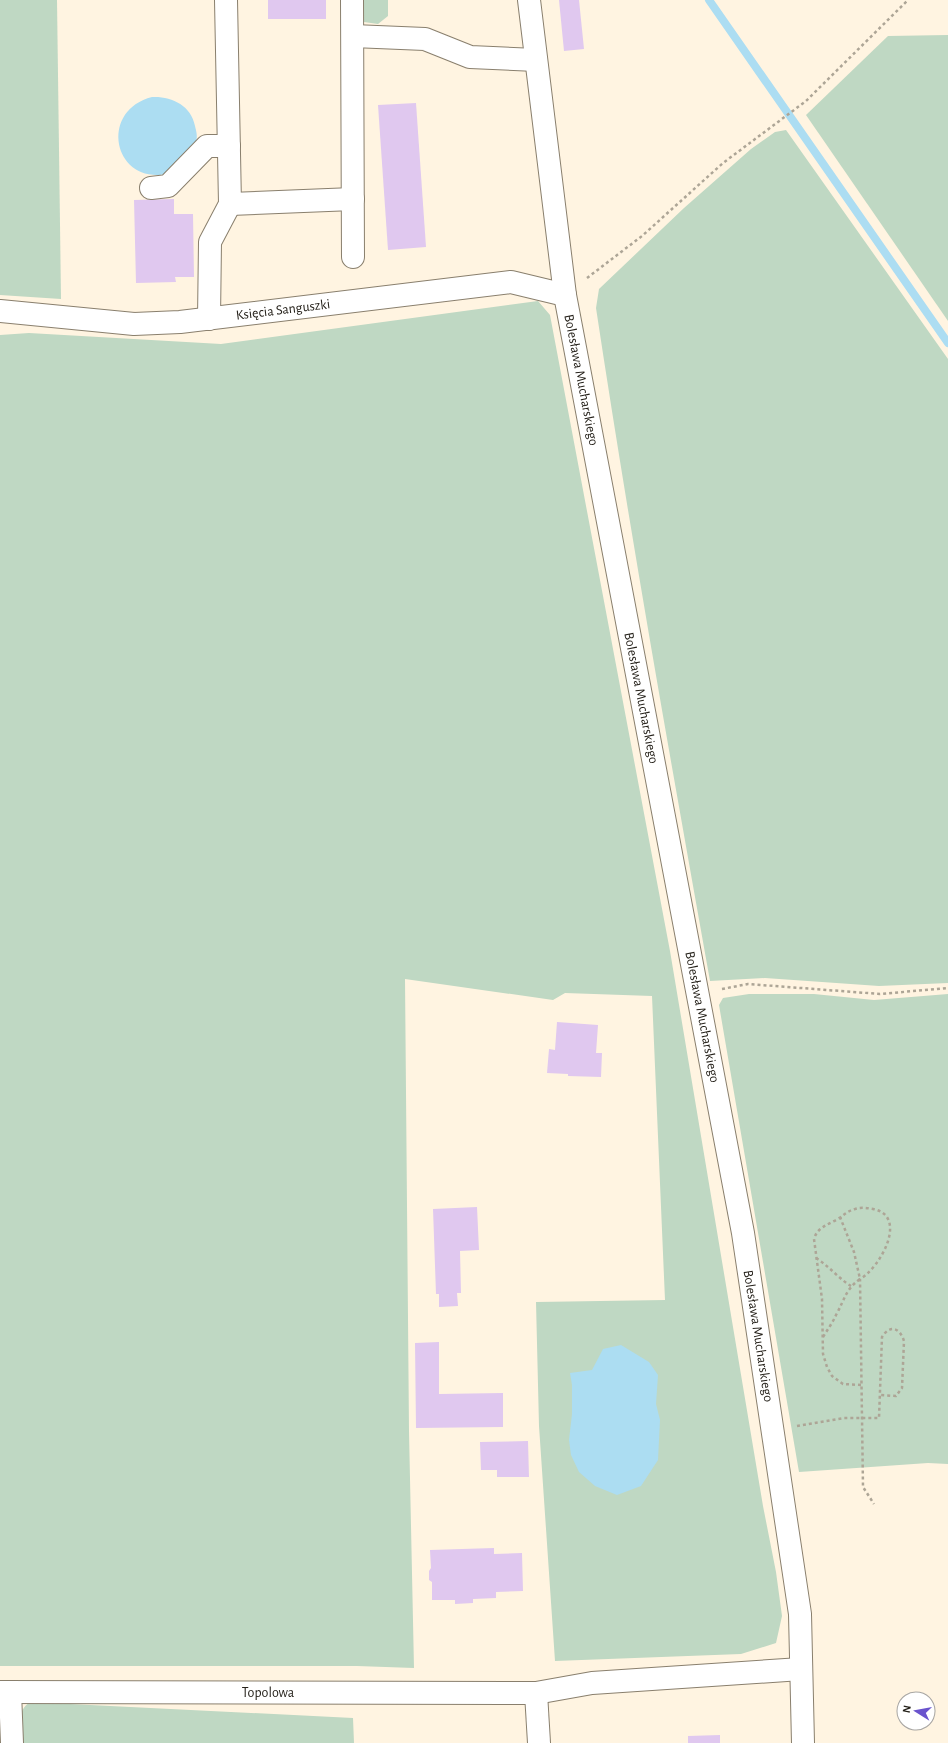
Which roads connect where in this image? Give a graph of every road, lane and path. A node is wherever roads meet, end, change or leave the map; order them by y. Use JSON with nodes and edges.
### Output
{"nodes":[{"id":1,"x":226,"y":0,"type":"edge"},
{"id":2,"x":352,"y":0,"type":"edge"},
{"id":3,"x":529,"y":0,"type":"edge"},
{"id":4,"x":908,"y":0,"type":"edge"},
{"id":5,"x":353,"y":36,"type":"junction"},
{"id":6,"x":536,"y":60,"type":"junction"},
{"id":7,"x":229,"y":146,"type":"junction"},
{"id":8,"x":151,"y":188,"type":"dead end"},
{"id":9,"x":354,"y":199,"type":"junction"},
{"id":10,"x":230,"y":204,"type":"junction"},
{"id":11,"x":353,"y":257,"type":"dead end"},
{"id":12,"x":565,"y":295,"type":"junction"},
{"id":13,"x":0,"y":311,"type":"edge"},
{"id":14,"x":209,"y":319,"type":"junction"},
{"id":15,"x":948,"y":988,"type":"edge"},
{"id":16,"x":698,"y":994,"type":"junction"},
{"id":17,"x":840,"y":1217,"type":"junction"},
{"id":18,"x":816,"y":1258,"type":"junction"},
{"id":19,"x":860,"y":1279,"type":"junction"},
{"id":20,"x":851,"y":1286,"type":"junction"},
{"id":21,"x":823,"y":1337,"type":"junction"},
{"id":22,"x":861,"y":1385,"type":"junction"},
{"id":23,"x":880,"y":1395,"type":"junction"},
{"id":24,"x":862,"y":1417,"type":"junction"},
{"id":25,"x":772,"y":1430,"type":"junction"},
{"id":26,"x":874,"y":1504,"type":"dead end"},
{"id":27,"x":801,"y":1669,"type":"junction"},
{"id":28,"x":5,"y":1692,"type":"edge"},
{"id":29,"x":536,"y":1693,"type":"junction"},
{"id":30,"x":12,"y":1743,"type":"edge"},
{"id":31,"x":539,"y":1743,"type":"edge"},
{"id":32,"x":803,"y":1743,"type":"edge"}],
"edges":[{"from":1,"to":7,"type":"street"},
{"from":2,"to":5,"type":"street"},
{"from":3,"to":6,"type":"street","name":"Bolesława Mucharskiego"},
{"from":4,"to":12,"type":"path"},
{"from":5,"to":6,"type":"street"},
{"from":5,"to":9,"type":"street"},
{"from":6,"to":12,"type":"street","name":"Bolesława Mucharskiego"},
{"from":7,"to":8,"type":"street"},
{"from":7,"to":10,"type":"street"},
{"from":9,"to":10,"type":"street"},
{"from":9,"to":11,"type":"street"},
{"from":10,"to":14,"type":"street"},
{"from":12,"to":14,"type":"street","name":"Księcia Sanguszki"},
{"from":12,"to":16,"type":"street","name":"Bolesława Mucharskiego"},
{"from":13,"to":14,"type":"street","name":"Księcia Sanguszki"},
{"from":15,"to":16,"type":"path"},
{"from":16,"to":25,"type":"street","name":"Bolesława Mucharskiego"},
{"from":17,"to":18,"type":"path"},
{"from":17,"to":19,"type":"path"},
{"from":17,"to":19,"type":"path"},
{"from":18,"to":20,"type":"path"},
{"from":18,"to":21,"type":"path"},
{"from":19,"to":20,"type":"path"},
{"from":19,"to":22,"type":"path"},
{"from":20,"to":21,"type":"path"},
{"from":21,"to":22,"type":"path"},
{"from":22,"to":24,"type":"path"},
{"from":23,"to":23,"type":"path"},
{"from":23,"to":24,"type":"path"},
{"from":24,"to":25,"type":"path"},
{"from":24,"to":26,"type":"path"},
{"from":25,"to":27,"type":"street","name":"Bolesława Mucharskiego"},
{"from":27,"to":29,"type":"street","name":"Topolowa"},
{"from":27,"to":32,"type":"street","name":"Bolesława Mucharskiego"},
{"from":28,"to":29,"type":"street","name":"Topolowa"},
{"from":28,"to":30,"type":"street"},
{"from":29,"to":31,"type":"street"}]}
